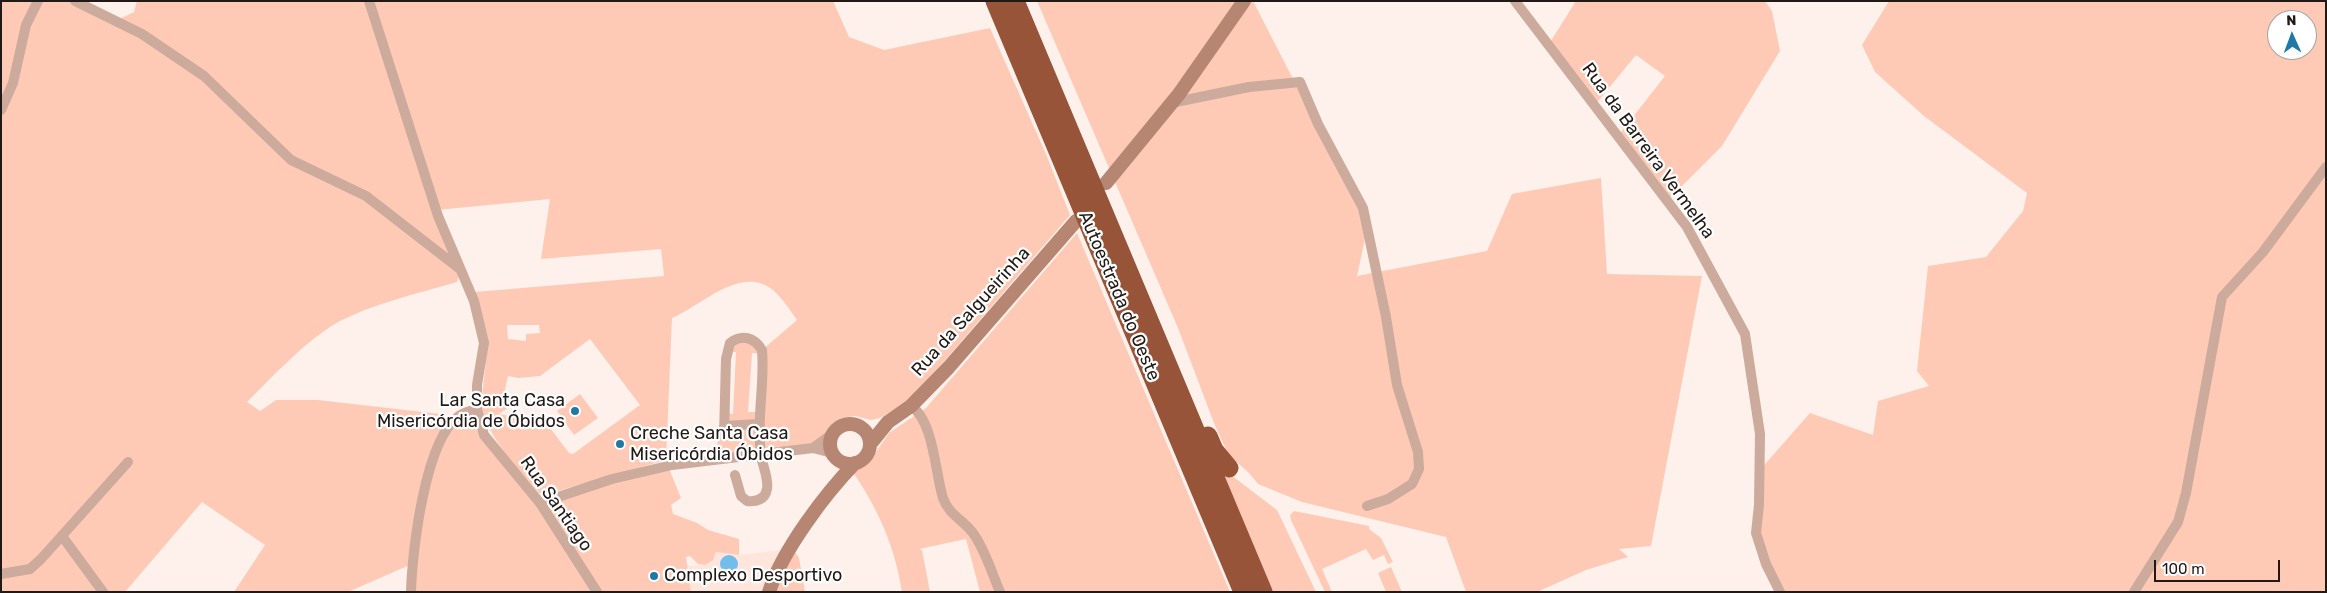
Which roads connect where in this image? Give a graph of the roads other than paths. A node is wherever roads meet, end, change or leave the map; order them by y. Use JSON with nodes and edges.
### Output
{"nodes":[{"id":1,"x":38,"y":1,"type":"edge"},
{"id":2,"x":75,"y":1,"type":"edge"},
{"id":3,"x":370,"y":1,"type":"edge"},
{"id":4,"x":995,"y":1,"type":"edge"},
{"id":5,"x":1015,"y":1,"type":"edge"},
{"id":6,"x":1244,"y":1,"type":"edge"},
{"id":7,"x":1515,"y":1,"type":"edge"},
{"id":8,"x":1171,"y":103,"type":"junction"},
{"id":9,"x":1,"y":110,"type":"edge"},
{"id":10,"x":2326,"y":167,"type":"edge"},
{"id":11,"x":1106,"y":183,"type":"dead end"},
{"id":12,"x":1076,"y":221,"type":"dead end"},
{"id":13,"x":461,"y":269,"type":"junction"},
{"id":14,"x":1136,"y":291,"type":"junction"},
{"id":15,"x":911,"y":406,"type":"junction"},
{"id":16,"x":477,"y":409,"type":"junction"},
{"id":17,"x":888,"y":422,"type":"junction"},
{"id":18,"x":760,"y":424,"type":"junction"},
{"id":19,"x":863,"y":428,"type":"junction"},
{"id":20,"x":832,"y":434,"type":"junction"},
{"id":21,"x":871,"y":443,"type":"junction"},
{"id":22,"x":813,"y":448,"type":"junction"},
{"id":23,"x":761,"y":455,"type":"junction"},
{"id":24,"x":835,"y":456,"type":"junction"},
{"id":25,"x":128,"y":462,"type":"dead end"},
{"id":26,"x":855,"y":463,"type":"junction"},
{"id":27,"x":1229,"y":468,"type":"dead end"},
{"id":28,"x":735,"y":475,"type":"dead end"},
{"id":29,"x":841,"y":478,"type":"junction"},
{"id":30,"x":540,"y":502,"type":"junction"},
{"id":31,"x":1367,"y":506,"type":"dead end"},
{"id":32,"x":62,"y":536,"type":"junction"},
{"id":33,"x":1,"y":574,"type":"edge"},
{"id":34,"x":103,"y":592,"type":"edge"},
{"id":35,"x":412,"y":592,"type":"edge"},
{"id":36,"x":597,"y":592,"type":"edge"},
{"id":37,"x":769,"y":592,"type":"edge"},
{"id":38,"x":1000,"y":592,"type":"edge"},
{"id":39,"x":1243,"y":592,"type":"edge"},
{"id":40,"x":1262,"y":592,"type":"edge"},
{"id":41,"x":1780,"y":592,"type":"edge"},
{"id":42,"x":2134,"y":592,"type":"edge"}],
"edges":[{"from":1,"to":9,"type":"street"},
{"from":2,"to":13,"type":"street"},
{"from":3,"to":13,"type":"street","name":"Rua Santiago"},
{"from":4,"to":39,"type":"highway","name":"Autoestrada do Oeste"},
{"from":5,"to":14,"type":"highway","name":"Autoestrada do Oeste"},
{"from":6,"to":8,"type":"street"},
{"from":7,"to":41,"type":"street","name":"Rua da Barreira Vermelha"},
{"from":8,"to":11,"type":"street"},
{"from":8,"to":31,"type":"street"},
{"from":10,"to":42,"type":"street"},
{"from":12,"to":15,"type":"street","name":"Rua da Salgueirinha"},
{"from":13,"to":16,"type":"street","name":"Rua Santiago"},
{"from":14,"to":27,"type":"highway"},
{"from":14,"to":40,"type":"highway","name":"Autoestrada do Oeste"},
{"from":15,"to":17,"type":"street","name":"Rua da Salgueirinha"},
{"from":15,"to":38,"type":"street"},
{"from":16,"to":30,"type":"street","name":"Rua Santiago"},
{"from":16,"to":35,"type":"street"},
{"from":17,"to":19,"type":"street","name":"Rua da Salgueirinha"},
{"from":17,"to":21,"type":"street","name":"Rua da Salgueirinha"},
{"from":18,"to":18,"type":"street"},
{"from":18,"to":23,"type":"street"},
{"from":19,"to":20,"type":"street"},
{"from":19,"to":21,"type":"street"},
{"from":20,"to":22,"type":"street"},
{"from":20,"to":24,"type":"street"},
{"from":21,"to":26,"type":"street"},
{"from":22,"to":23,"type":"street"},
{"from":22,"to":24,"type":"street"},
{"from":23,"to":28,"type":"street"},
{"from":23,"to":30,"type":"street"},
{"from":24,"to":26,"type":"street"},
{"from":24,"to":29,"type":"street"},
{"from":25,"to":32,"type":"street"},
{"from":26,"to":29,"type":"street"},
{"from":29,"to":37,"type":"street"},
{"from":30,"to":36,"type":"street","name":"Rua Santiago"},
{"from":32,"to":33,"type":"street"},
{"from":32,"to":34,"type":"street"}]}
